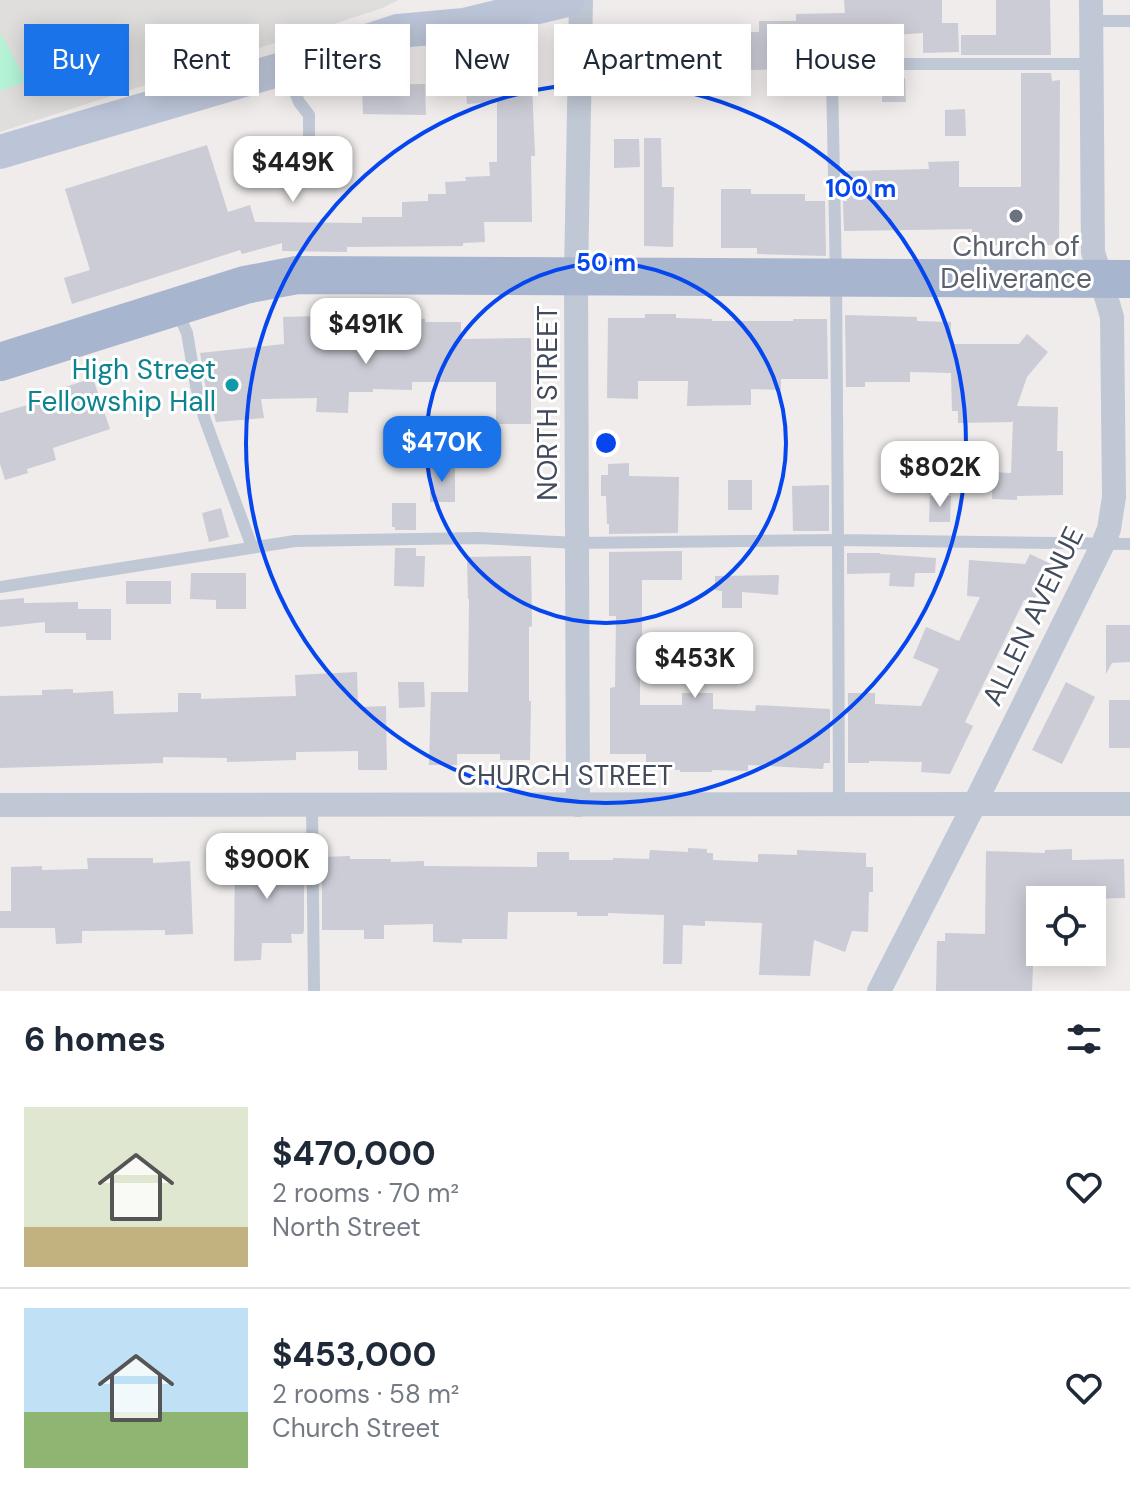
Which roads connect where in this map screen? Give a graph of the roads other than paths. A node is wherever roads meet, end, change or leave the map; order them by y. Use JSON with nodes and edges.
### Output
{"nodes":[{"id":1,"x":443,"y":0,"type":"edge"},
{"id":2,"x":567,"y":0,"type":"edge"},
{"id":3,"x":581,"y":0,"type":"edge"},
{"id":4,"x":1092,"y":11,"type":"edge"},
{"id":5,"x":1130,"y":21,"type":"edge"},
{"id":6,"x":408,"y":24,"type":"edge"},
{"id":7,"x":410,"y":30,"type":"edge"},
{"id":8,"x":1092,"y":64,"type":"junction"},
{"id":9,"x":275,"y":71,"type":"edge"},
{"id":10,"x":297,"y":96,"type":"edge"},
{"id":11,"x":0,"y":152,"type":"edge"},
{"id":12,"x":309,"y":171,"type":"dead end"},
{"id":13,"x":576,"y":275,"type":"junction"},
{"id":14,"x":836,"y":277,"type":"junction"},
{"id":15,"x":1115,"y":279,"type":"edge"},
{"id":16,"x":175,"y":307,"type":"junction"},
{"id":17,"x":0,"y":362,"type":"edge"},
{"id":18,"x":838,"y":540,"type":"junction"},
{"id":19,"x":577,"y":543,"type":"junction"},
{"id":20,"x":1103,"y":544,"type":"junction"},
{"id":21,"x":1130,"y":544,"type":"edge"},
{"id":22,"x":252,"y":547,"type":"junction"},
{"id":23,"x":0,"y":587,"type":"edge"},
{"id":24,"x":839,"y":804,"type":"junction"},
{"id":25,"x":1130,"y":804,"type":"edge"},
{"id":26,"x":0,"y":805,"type":"edge"},
{"id":27,"x":312,"y":805,"type":"junction"},
{"id":28,"x":578,"y":805,"type":"junction"},
{"id":29,"x":974,"y":805,"type":"junction"},
{"id":30,"x":314,"y":991,"type":"edge"},
{"id":31,"x":879,"y":991,"type":"edge"}],
"edges":[{"from":1,"to":6,"type":"street"},
{"from":2,"to":7,"type":"street"},
{"from":3,"to":13,"type":"street","name":"NORTH STREET"},
{"from":4,"to":5,"type":"lane"},
{"from":4,"to":8,"type":"street","name":"ALLEN AVENUE"},
{"from":8,"to":14,"type":"lane"},
{"from":8,"to":15,"type":"street","name":"ALLEN AVENUE"},
{"from":9,"to":11,"type":"street"},
{"from":10,"to":12,"type":"lane"},
{"from":13,"to":14,"type":"main road"},
{"from":13,"to":16,"type":"main road"},
{"from":13,"to":19,"type":"street","name":"NORTH STREET"},
{"from":14,"to":15,"type":"main road"},
{"from":14,"to":18,"type":"lane"},
{"from":15,"to":20,"type":"street","name":"ALLEN AVENUE"},
{"from":16,"to":17,"type":"main road"},
{"from":16,"to":22,"type":"lane"},
{"from":18,"to":19,"type":"lane"},
{"from":18,"to":20,"type":"lane"},
{"from":18,"to":24,"type":"lane"},
{"from":19,"to":22,"type":"lane"},
{"from":19,"to":28,"type":"street","name":"NORTH STREET"},
{"from":20,"to":21,"type":"lane"},
{"from":20,"to":29,"type":"street","name":"ALLEN AVENUE"},
{"from":22,"to":23,"type":"lane"},
{"from":24,"to":28,"type":"street","name":"CHURCH STREET"},
{"from":24,"to":29,"type":"street","name":"CHURCH STREET"},
{"from":25,"to":29,"type":"street","name":"CHURCH STREET"},
{"from":26,"to":27,"type":"street","name":"CHURCH STREET"},
{"from":27,"to":28,"type":"street","name":"CHURCH STREET"},
{"from":27,"to":30,"type":"lane"},
{"from":29,"to":31,"type":"street","name":"ALLEN AVENUE"}]}
